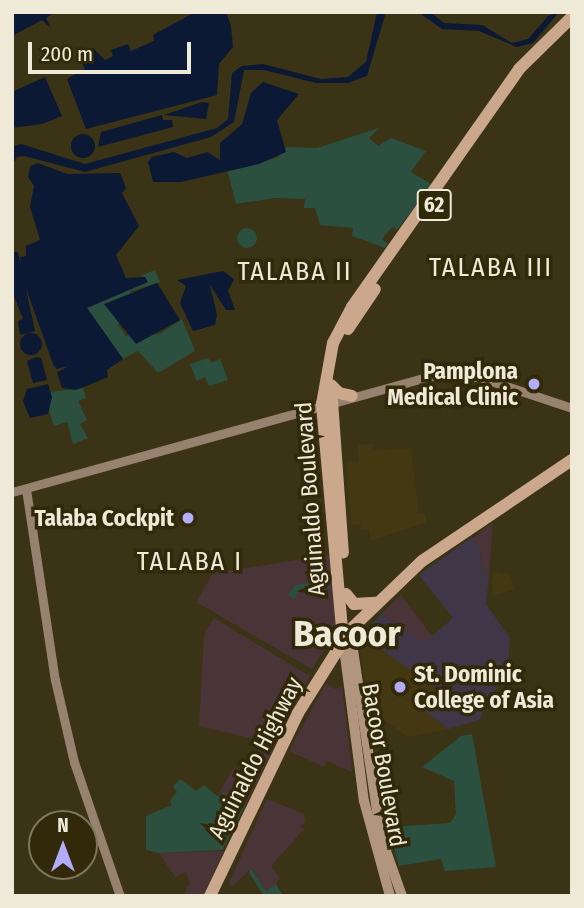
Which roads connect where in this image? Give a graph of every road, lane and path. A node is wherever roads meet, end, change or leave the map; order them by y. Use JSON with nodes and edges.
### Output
{"nodes":[{"id":1,"x":572,"y":17,"type":"edge"},
{"id":2,"x":572,"y":26,"type":"edge"},
{"id":3,"x":331,"y":385,"type":"junction"},
{"id":4,"x":352,"y":396,"type":"junction"},
{"id":5,"x":326,"y":403,"type":"junction"},
{"id":6,"x":572,"y":408,"type":"edge"},
{"id":7,"x":572,"y":460,"type":"edge"},
{"id":8,"x":26,"y":489,"type":"junction"},
{"id":9,"x":12,"y":492,"type":"edge"},
{"id":10,"x":346,"y":594,"type":"junction"},
{"id":11,"x":376,"y":603,"type":"junction"},
{"id":12,"x":346,"y":635,"type":"junction"},
{"id":13,"x":374,"y":789,"type":"junction"},
{"id":14,"x":362,"y":791,"type":"junction"},
{"id":15,"x":120,"y":896,"type":"edge"},
{"id":16,"x":211,"y":896,"type":"edge"},
{"id":17,"x":390,"y":896,"type":"edge"},
{"id":18,"x":402,"y":896,"type":"edge"}],
"edges":[{"from":1,"to":5,"type":"highway","name":"Aguinaldo Boulevard","number":"62"},
{"from":2,"to":3,"type":"highway","name":"Aguinaldo Boulevard","number":"62"},
{"from":3,"to":4,"type":"highway"},
{"from":3,"to":5,"type":"highway","name":"Aguinaldo Boulevard","number":"62"},
{"from":4,"to":5,"type":"main road"},
{"from":4,"to":6,"type":"main road"},
{"from":5,"to":8,"type":"main road"},
{"from":5,"to":10,"type":"highway","name":"Aguinaldo Boulevard","number":"62"},
{"from":5,"to":12,"type":"highway","name":"Aguinaldo Boulevard","number":"62"},
{"from":7,"to":11,"type":"highway","name":"Aguinaldo Highway"},
{"from":8,"to":9,"type":"main road"},
{"from":8,"to":15,"type":"main road"},
{"from":10,"to":11,"type":"highway"},
{"from":10,"to":12,"type":"highway","name":"Aguinaldo Boulevard","number":"62"},
{"from":11,"to":12,"type":"highway","name":"Aguinaldo Highway"},
{"from":12,"to":13,"type":"main road","name":"Bacoor Boulevard"},
{"from":12,"to":14,"type":"main road","name":"Bacoor Boulevard"},
{"from":12,"to":16,"type":"highway","name":"Aguinaldo Highway"},
{"from":13,"to":14,"type":"main road"},
{"from":13,"to":18,"type":"main road","name":"Bacoor Boulevard"},
{"from":14,"to":17,"type":"main road","name":"Bacoor Boulevard"}]}
